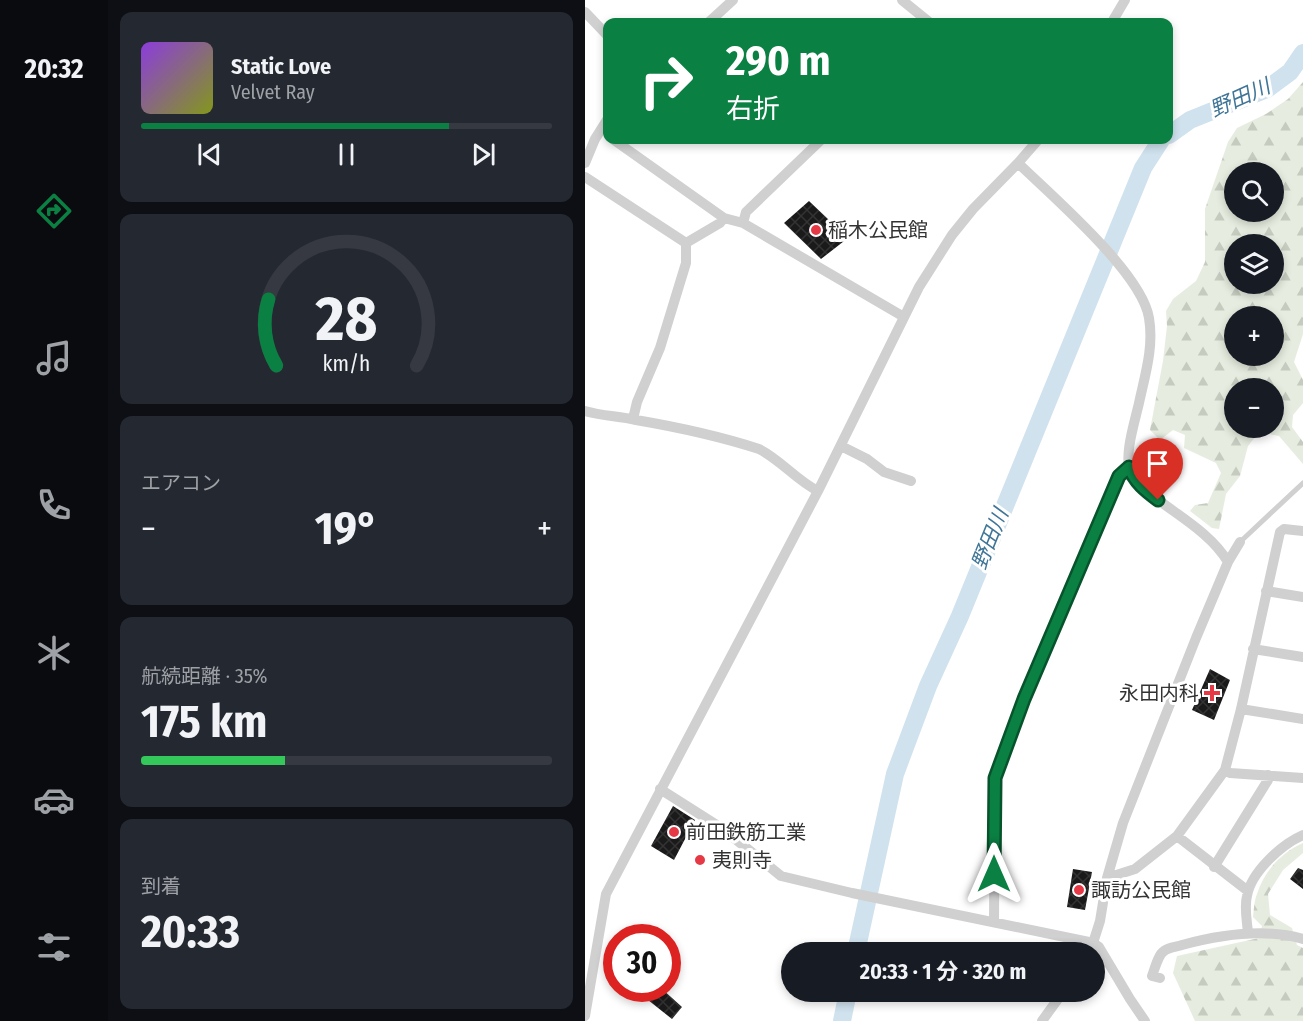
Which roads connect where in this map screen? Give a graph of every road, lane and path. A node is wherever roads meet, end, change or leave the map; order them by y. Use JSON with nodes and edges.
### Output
{"nodes":[{"id":1,"x":733,"y":0,"type":"edge"},
{"id":2,"x":902,"y":0,"type":"edge"},
{"id":3,"x":1125,"y":0,"type":"edge"},
{"id":4,"x":585,"y":12,"type":"edge"},
{"id":5,"x":713,"y":18,"type":"edge"},
{"id":6,"x":924,"y":18,"type":"edge"},
{"id":7,"x":1114,"y":18,"type":"edge"},
{"id":8,"x":603,"y":31,"type":"edge"},
{"id":9,"x":603,"y":134,"type":"edge"},
{"id":10,"x":619,"y":144,"type":"edge"},
{"id":11,"x":817,"y":144,"type":"edge"},
{"id":12,"x":1035,"y":144,"type":"edge"},
{"id":13,"x":585,"y":163,"type":"edge"},
{"id":14,"x":1018,"y":163,"type":"junction"},
{"id":15,"x":585,"y":177,"type":"edge"},
{"id":16,"x":724,"y":218,"type":"junction"},
{"id":17,"x":743,"y":223,"type":"junction"},
{"id":18,"x":686,"y":243,"type":"junction"},
{"id":19,"x":904,"y":317,"type":"junction"},
{"id":20,"x":585,"y":411,"type":"edge"},
{"id":21,"x":633,"y":419,"type":"junction"},
{"id":22,"x":841,"y":446,"type":"junction"},
{"id":23,"x":1129,"y":467,"type":"junction"},
{"id":24,"x":911,"y":481,"type":"dead end"},
{"id":25,"x":1303,"y":483,"type":"edge"},
{"id":26,"x":818,"y":491,"type":"junction"},
{"id":27,"x":1303,"y":531,"type":"edge"},
{"id":28,"x":1241,"y":542,"type":"joint"},
{"id":29,"x":1228,"y":562,"type":"junction"},
{"id":30,"x":1266,"y":591,"type":"junction"},
{"id":31,"x":1303,"y":597,"type":"edge"},
{"id":32,"x":1254,"y":649,"type":"junction"},
{"id":33,"x":1303,"y":657,"type":"edge"},
{"id":34,"x":1241,"y":709,"type":"junction"},
{"id":35,"x":1303,"y":719,"type":"edge"},
{"id":36,"x":1225,"y":770,"type":"junction"},
{"id":37,"x":1268,"y":775,"type":"junction"},
{"id":38,"x":1303,"y":778,"type":"edge"},
{"id":39,"x":660,"y":789,"type":"junction"},
{"id":40,"x":1303,"y":835,"type":"edge"},
{"id":41,"x":1177,"y":836,"type":"junction"},
{"id":42,"x":1214,"y":867,"type":"junction"},
{"id":43,"x":1107,"y":878,"type":"junction"},
{"id":44,"x":1248,"y":891,"type":"junction"},
{"id":45,"x":994,"y":921,"type":"junction"},
{"id":46,"x":1248,"y":933,"type":"junction"},
{"id":47,"x":1303,"y":939,"type":"edge"},
{"id":48,"x":1069,"y":942,"type":"edge"},
{"id":49,"x":1093,"y":942,"type":"edge"},
{"id":50,"x":1105,"y":956,"type":"edge"},
{"id":51,"x":1160,"y":978,"type":"dead end"},
{"id":52,"x":1055,"y":1002,"type":"edge"},
{"id":53,"x":585,"y":1016,"type":"edge"},
{"id":54,"x":1041,"y":1021,"type":"edge"},
{"id":55,"x":1145,"y":1021,"type":"edge"}],
"edges":[{"from":1,"to":5,"type":"street"},
{"from":2,"to":6,"type":"street"},
{"from":3,"to":7,"type":"street"},
{"from":4,"to":8,"type":"street"},
{"from":9,"to":13,"type":"street"},
{"from":10,"to":16,"type":"street"},
{"from":11,"to":17,"type":"street"},
{"from":12,"to":14,"type":"street"},
{"from":14,"to":19,"type":"street"},
{"from":14,"to":23,"type":"street"},
{"from":15,"to":18,"type":"street"},
{"from":16,"to":17,"type":"street"},
{"from":16,"to":18,"type":"street"},
{"from":17,"to":19,"type":"street"},
{"from":18,"to":21,"type":"street"},
{"from":19,"to":22,"type":"street"},
{"from":20,"to":21,"type":"street"},
{"from":21,"to":26,"type":"street"},
{"from":22,"to":24,"type":"street"},
{"from":22,"to":26,"type":"street"},
{"from":23,"to":29,"type":"street"},
{"from":23,"to":45,"type":"street"},
{"from":25,"to":28,"type":"lane"},
{"from":26,"to":39,"type":"street"},
{"from":27,"to":30,"type":"street"},
{"from":28,"to":29,"type":"street"},
{"from":29,"to":43,"type":"street"},
{"from":30,"to":31,"type":"street"},
{"from":30,"to":32,"type":"street"},
{"from":32,"to":33,"type":"street"},
{"from":32,"to":34,"type":"street"},
{"from":34,"to":35,"type":"street"},
{"from":34,"to":36,"type":"street"},
{"from":36,"to":37,"type":"street"},
{"from":36,"to":41,"type":"street"},
{"from":37,"to":38,"type":"street"},
{"from":37,"to":42,"type":"street"},
{"from":39,"to":45,"type":"street"},
{"from":39,"to":53,"type":"street"},
{"from":40,"to":44,"type":"street"},
{"from":41,"to":42,"type":"street"},
{"from":41,"to":43,"type":"street"},
{"from":42,"to":44,"type":"street"},
{"from":43,"to":49,"type":"street"},
{"from":44,"to":46,"type":"street"},
{"from":45,"to":48,"type":"street"},
{"from":46,"to":47,"type":"street"},
{"from":46,"to":51,"type":"street"},
{"from":50,"to":55,"type":"street"},
{"from":52,"to":54,"type":"street"}]}
